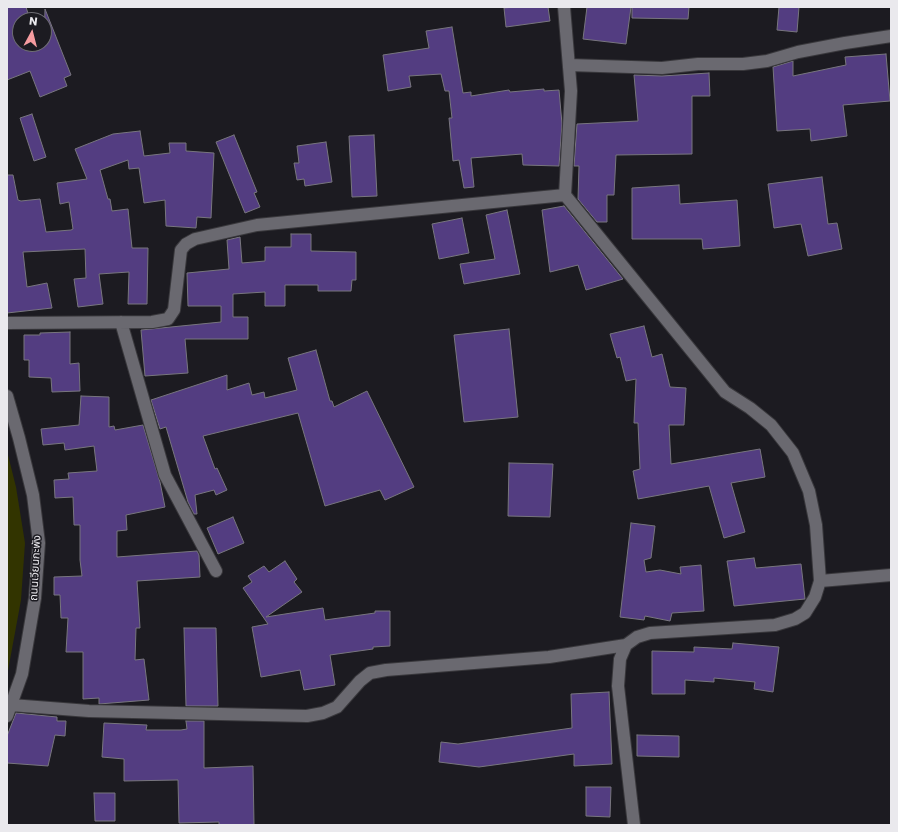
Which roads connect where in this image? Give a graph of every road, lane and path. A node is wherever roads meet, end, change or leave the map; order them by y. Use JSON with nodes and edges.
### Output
{"nodes":[{"id":1,"x":564,"y":7,"type":"edge"},
{"id":2,"x":891,"y":36,"type":"edge"},
{"id":3,"x":569,"y":65,"type":"junction"},
{"id":4,"x":565,"y":195,"type":"junction"},
{"id":5,"x":121,"y":322,"type":"junction"},
{"id":6,"x":7,"y":323,"type":"edge"},
{"id":7,"x":7,"y":396,"type":"edge"},
{"id":8,"x":216,"y":571,"type":"dead end"},
{"id":9,"x":891,"y":575,"type":"edge"},
{"id":10,"x":820,"y":581,"type":"junction"},
{"id":11,"x":626,"y":645,"type":"junction"},
{"id":12,"x":9,"y":710,"type":"edge"},
{"id":13,"x":634,"y":825,"type":"edge"}],
"edges":[{"from":1,"to":3,"type":"street"},
{"from":2,"to":3,"type":"street"},
{"from":3,"to":4,"type":"street"},
{"from":4,"to":5,"type":"street"},
{"from":4,"to":10,"type":"street"},
{"from":5,"to":6,"type":"street"},
{"from":5,"to":8,"type":"street"},
{"from":7,"to":12,"type":"street","name":"ถนนเวียนกะพัง"},
{"from":9,"to":10,"type":"street"},
{"from":10,"to":11,"type":"street"},
{"from":11,"to":12,"type":"street"},
{"from":11,"to":13,"type":"street"}]}
